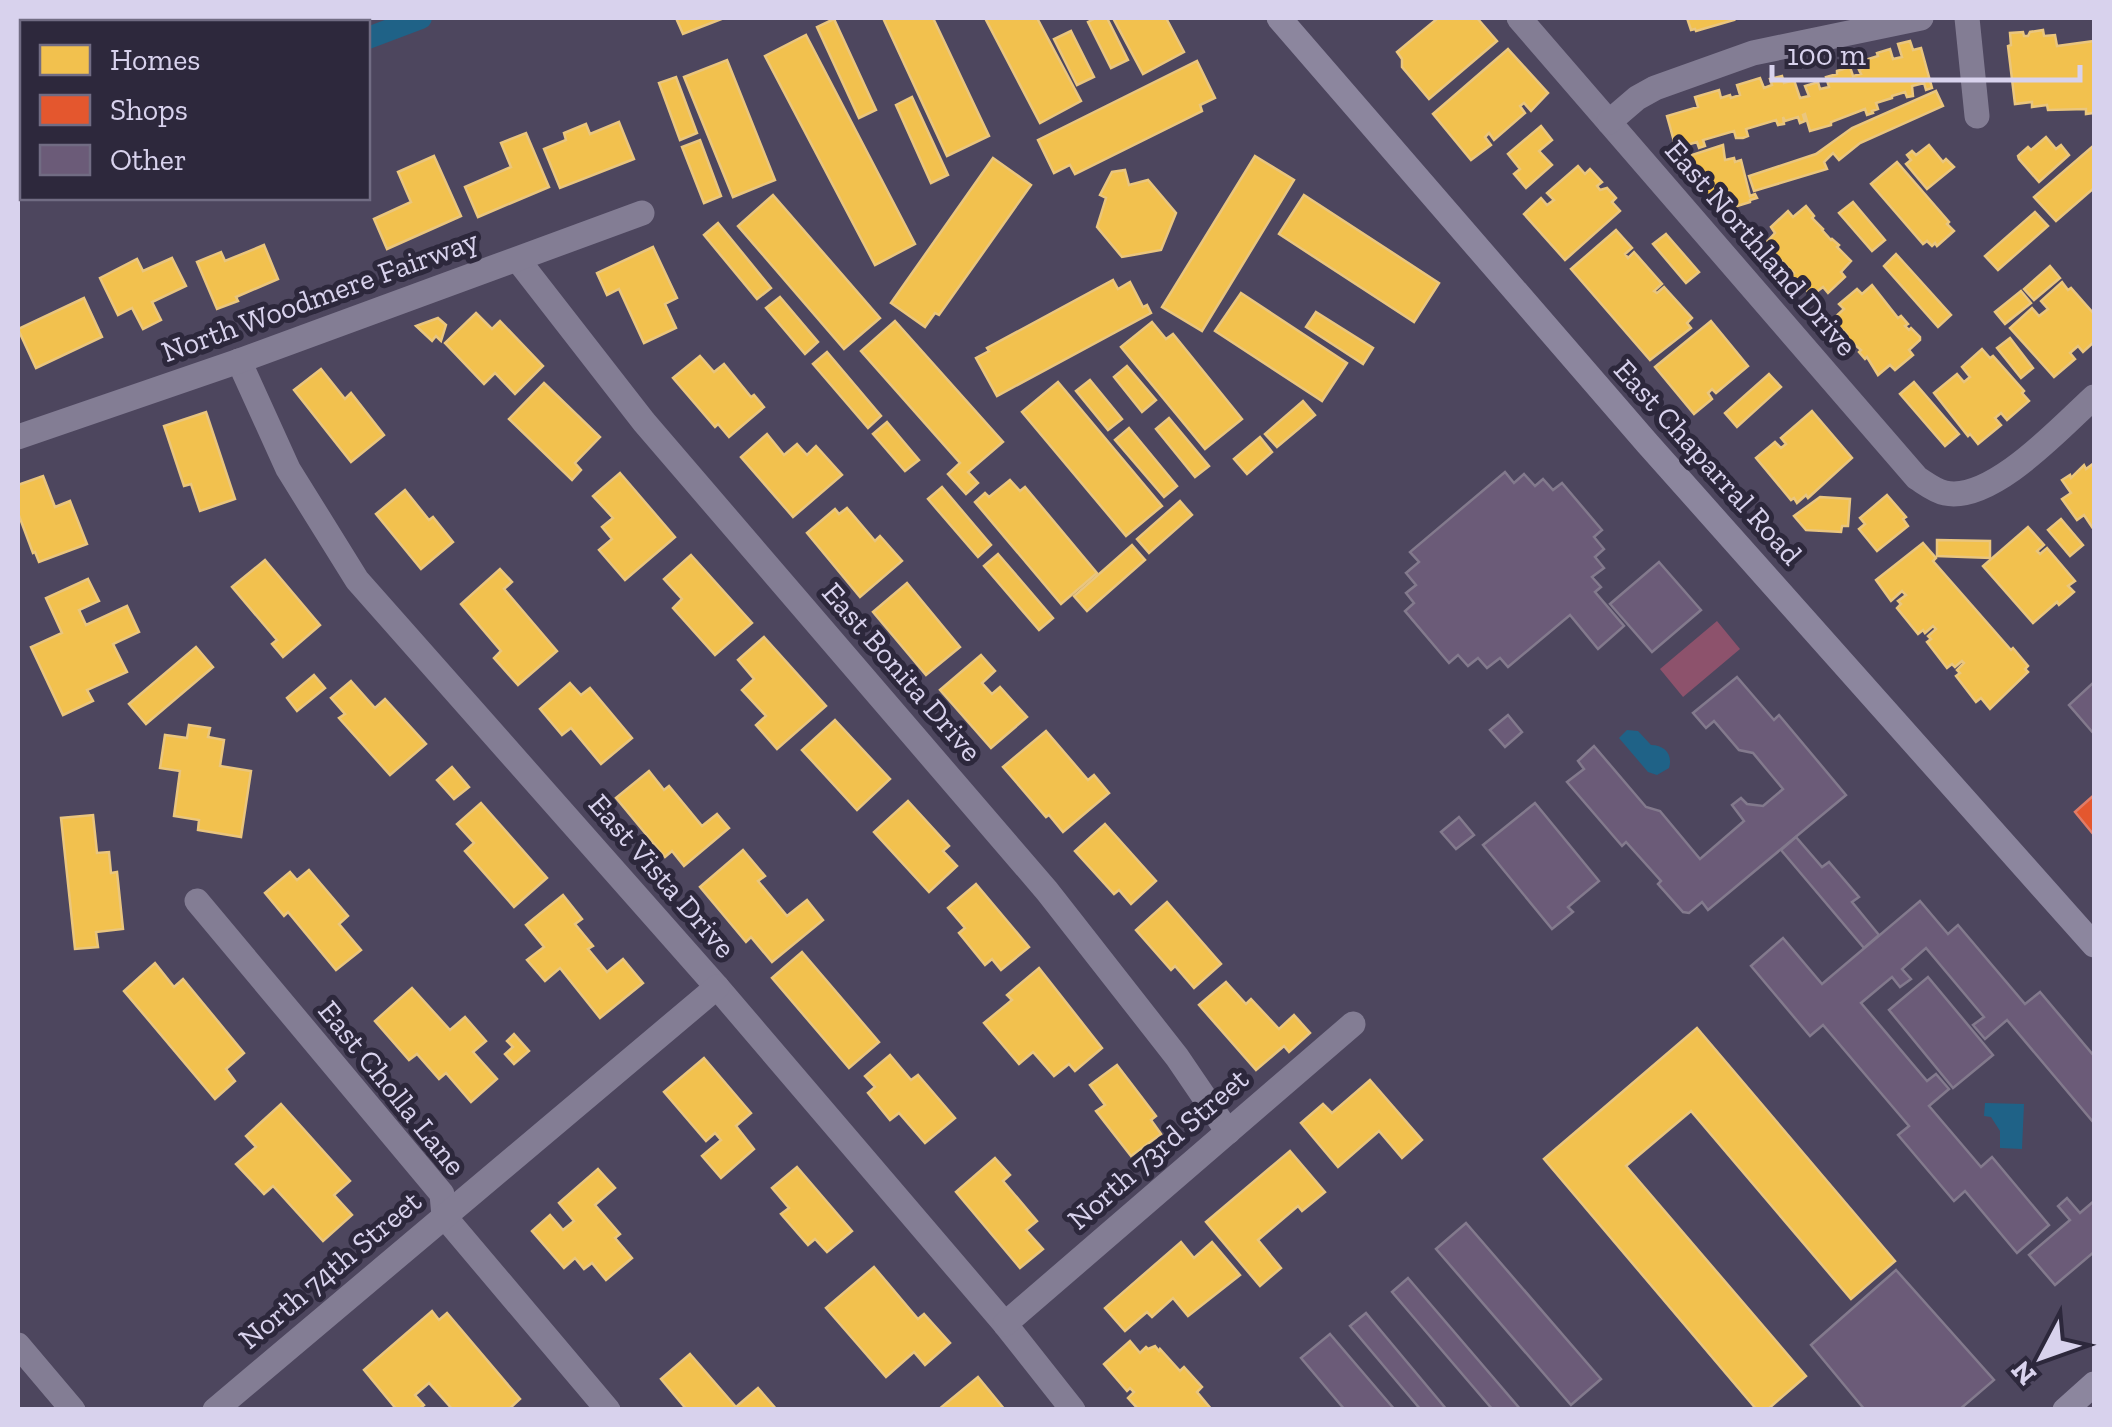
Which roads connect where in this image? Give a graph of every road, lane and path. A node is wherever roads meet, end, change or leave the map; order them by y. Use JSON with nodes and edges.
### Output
{"nodes":[{"id":1,"x":1279,"y":18,"type":"edge"},
{"id":2,"x":1518,"y":18,"type":"edge"},
{"id":3,"x":1920,"y":18,"type":"edge"},
{"id":4,"x":1967,"y":18,"type":"edge"},
{"id":5,"x":1977,"y":116,"type":"dead end"},
{"id":6,"x":1609,"y":122,"type":"junction"},
{"id":7,"x":642,"y":213,"type":"dead end"},
{"id":8,"x":518,"y":260,"type":"junction"},
{"id":9,"x":239,"y":361,"type":"junction"},
{"id":10,"x":2094,"y":397,"type":"edge"},
{"id":11,"x":18,"y":437,"type":"edge"},
{"id":12,"x":197,"y":901,"type":"dead end"},
{"id":13,"x":2094,"y":946,"type":"edge"},
{"id":14,"x":717,"y":988,"type":"junction"},
{"id":15,"x":1354,"y":1024,"type":"dead end"},
{"id":16,"x":1228,"y":1132,"type":"junction"},
{"id":17,"x":444,"y":1216,"type":"junction"},
{"id":18,"x":1005,"y":1324,"type":"junction"},
{"id":19,"x":18,"y":1345,"type":"edge"},
{"id":20,"x":2094,"y":1384,"type":"edge"},
{"id":21,"x":73,"y":1410,"type":"edge"},
{"id":22,"x":216,"y":1410,"type":"edge"},
{"id":23,"x":608,"y":1410,"type":"edge"},
{"id":24,"x":1073,"y":1410,"type":"edge"},
{"id":25,"x":2065,"y":1410,"type":"edge"}],
"edges":[{"from":1,"to":13,"type":"main road","name":"East Chaparral Road"},
{"from":2,"to":6,"type":"street","name":"East Northland Drive"},
{"from":3,"to":6,"type":"street"},
{"from":4,"to":5,"type":"street"},
{"from":6,"to":10,"type":"street","name":"East Northland Drive"},
{"from":7,"to":8,"type":"street","name":"North Woodmere Fairway"},
{"from":8,"to":9,"type":"street","name":"North Woodmere Fairway"},
{"from":8,"to":16,"type":"street","name":"East Bonita Drive"},
{"from":9,"to":11,"type":"street","name":"North Woodmere Fairway"},
{"from":9,"to":14,"type":"street","name":"East Vista Drive"},
{"from":12,"to":17,"type":"street","name":"East Cholla Lane"},
{"from":14,"to":17,"type":"street","name":"North 74th Street"},
{"from":14,"to":18,"type":"street","name":"East Vista Drive"},
{"from":15,"to":16,"type":"street","name":"North 73rd Street"},
{"from":16,"to":18,"type":"street","name":"North 73rd Street"},
{"from":17,"to":22,"type":"street","name":"North 74th Street"},
{"from":17,"to":23,"type":"street","name":"East Cholla Lane"},
{"from":18,"to":24,"type":"street","name":"East Vista Drive"},
{"from":19,"to":21,"type":"street"},
{"from":20,"to":25,"type":"main road"}]}
